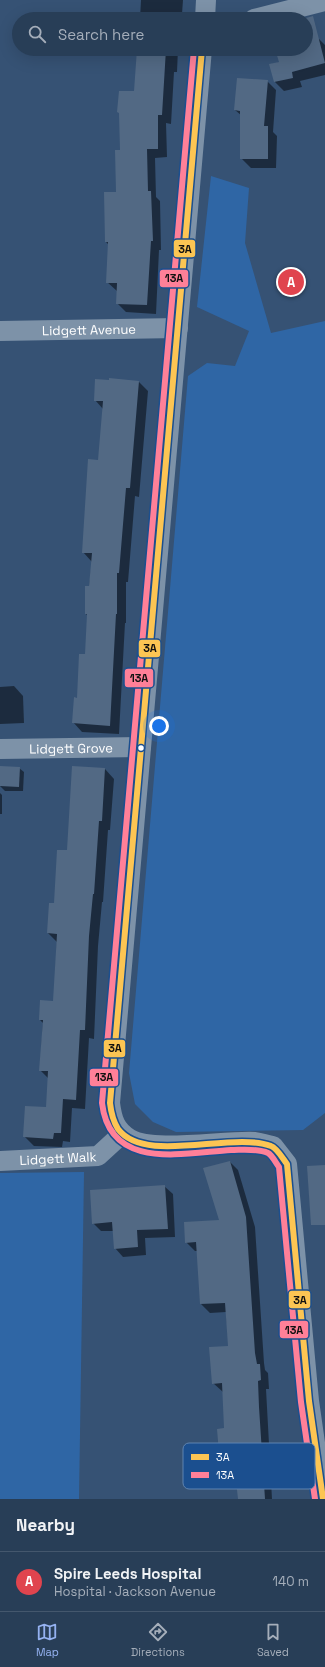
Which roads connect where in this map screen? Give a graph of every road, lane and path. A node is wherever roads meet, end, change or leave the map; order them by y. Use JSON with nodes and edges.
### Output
{"nodes":[{"id":1,"x":206,"y":0,"type":"edge"},
{"id":2,"x":325,"y":1,"type":"edge"},
{"id":3,"x":205,"y":12,"type":"edge"},
{"id":4,"x":282,"y":12,"type":"edge"},
{"id":5,"x":201,"y":56,"type":"edge"},
{"id":6,"x":178,"y":328,"type":"junction"},
{"id":7,"x":0,"y":331,"type":"edge"},
{"id":8,"x":141,"y":746,"type":"junction"},
{"id":9,"x":0,"y":749,"type":"edge"},
{"id":10,"x":122,"y":1134,"type":"junction"},
{"id":11,"x":0,"y":1161,"type":"edge"},
{"id":12,"x":323,"y":1499,"type":"edge"}],
"edges":[{"from":1,"to":3,"type":"street"},
{"from":2,"to":4,"type":"street"},
{"from":5,"to":6,"type":"street"},
{"from":6,"to":7,"type":"street","name":"Lidgett Avenue"},
{"from":6,"to":8,"type":"street"},
{"from":8,"to":9,"type":"street","name":"Lidgett Grove"},
{"from":8,"to":10,"type":"street"},
{"from":10,"to":11,"type":"street","name":"Lidgett Walk"},
{"from":10,"to":12,"type":"street"}]}
